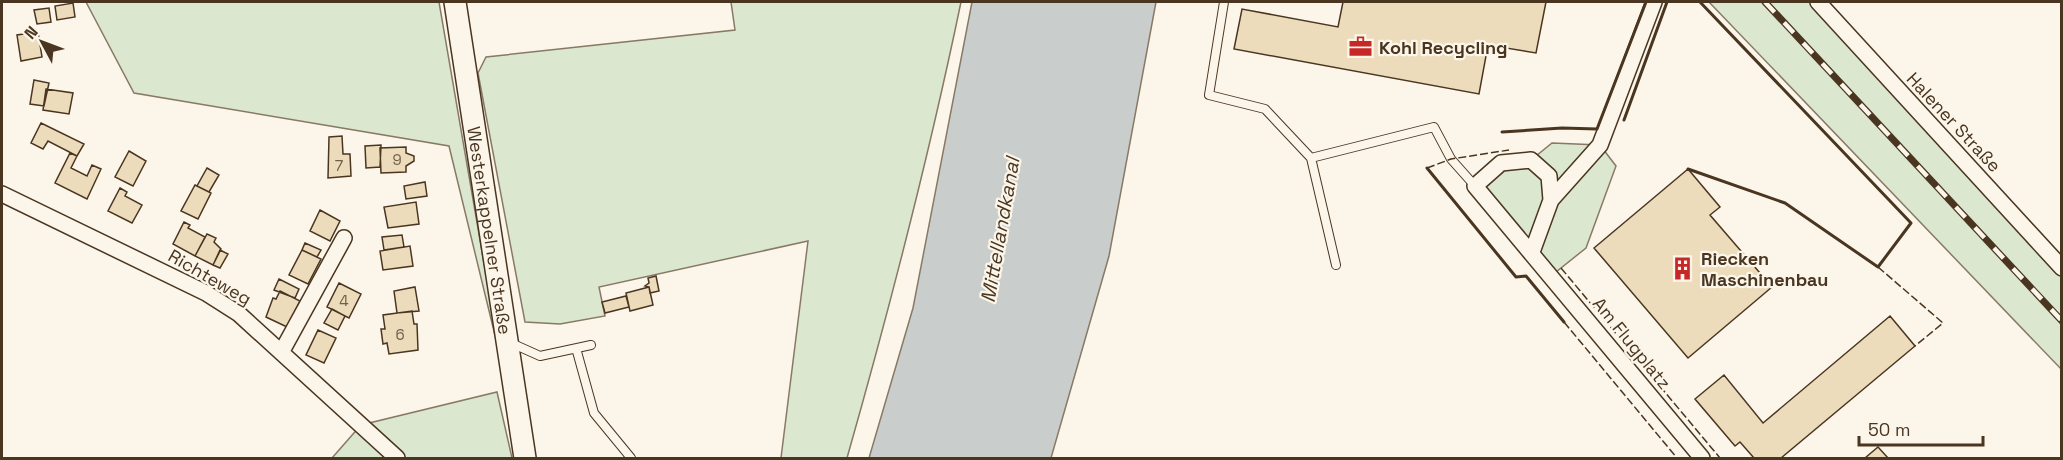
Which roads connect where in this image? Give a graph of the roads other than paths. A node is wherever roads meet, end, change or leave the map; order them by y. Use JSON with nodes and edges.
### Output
{"nodes":[{"id":1,"x":455,"y":2,"type":"edge"},
{"id":2,"x":1224,"y":2,"type":"edge"},
{"id":3,"x":1654,"y":2,"type":"edge"},
{"id":4,"x":1818,"y":2,"type":"edge"},
{"id":5,"x":1311,"y":158,"type":"junction"},
{"id":6,"x":1475,"y":186,"type":"junction"},
{"id":7,"x":2,"y":194,"type":"edge"},
{"id":8,"x":1551,"y":200,"type":"junction"},
{"id":9,"x":344,"y":238,"type":"dead end"},
{"id":10,"x":1532,"y":252,"type":"junction"},
{"id":11,"x":1336,"y":265,"type":"dead end"},
{"id":12,"x":2061,"y":268,"type":"edge"},
{"id":13,"x":507,"y":341,"type":"junction"},
{"id":14,"x":591,"y":345,"type":"dead end"},
{"id":15,"x":576,"y":348,"type":"junction"},
{"id":16,"x":282,"y":351,"type":"junction"},
{"id":17,"x":398,"y":459,"type":"edge"},
{"id":18,"x":525,"y":459,"type":"edge"},
{"id":19,"x":631,"y":459,"type":"edge"},
{"id":20,"x":1702,"y":459,"type":"edge"}],
"edges":[{"from":1,"to":13,"type":"main road","name":"Westerkappelner Straße"},
{"from":2,"to":5,"type":"lane"},
{"from":3,"to":8,"type":"street"},
{"from":4,"to":12,"type":"street","name":"Halener Straße"},
{"from":5,"to":6,"type":"lane"},
{"from":5,"to":11,"type":"lane"},
{"from":6,"to":8,"type":"street"},
{"from":6,"to":10,"type":"street","name":"Am Flugplatz"},
{"from":7,"to":16,"type":"street","name":"Richteweg"},
{"from":8,"to":10,"type":"street"},
{"from":9,"to":16,"type":"street"},
{"from":10,"to":20,"type":"street","name":"Am Flugplatz"},
{"from":13,"to":15,"type":"lane"},
{"from":13,"to":18,"type":"main road","name":"Westerkappelner Straße"},
{"from":14,"to":15,"type":"lane"},
{"from":15,"to":19,"type":"lane"},
{"from":16,"to":17,"type":"street","name":"Richteweg"}]}
